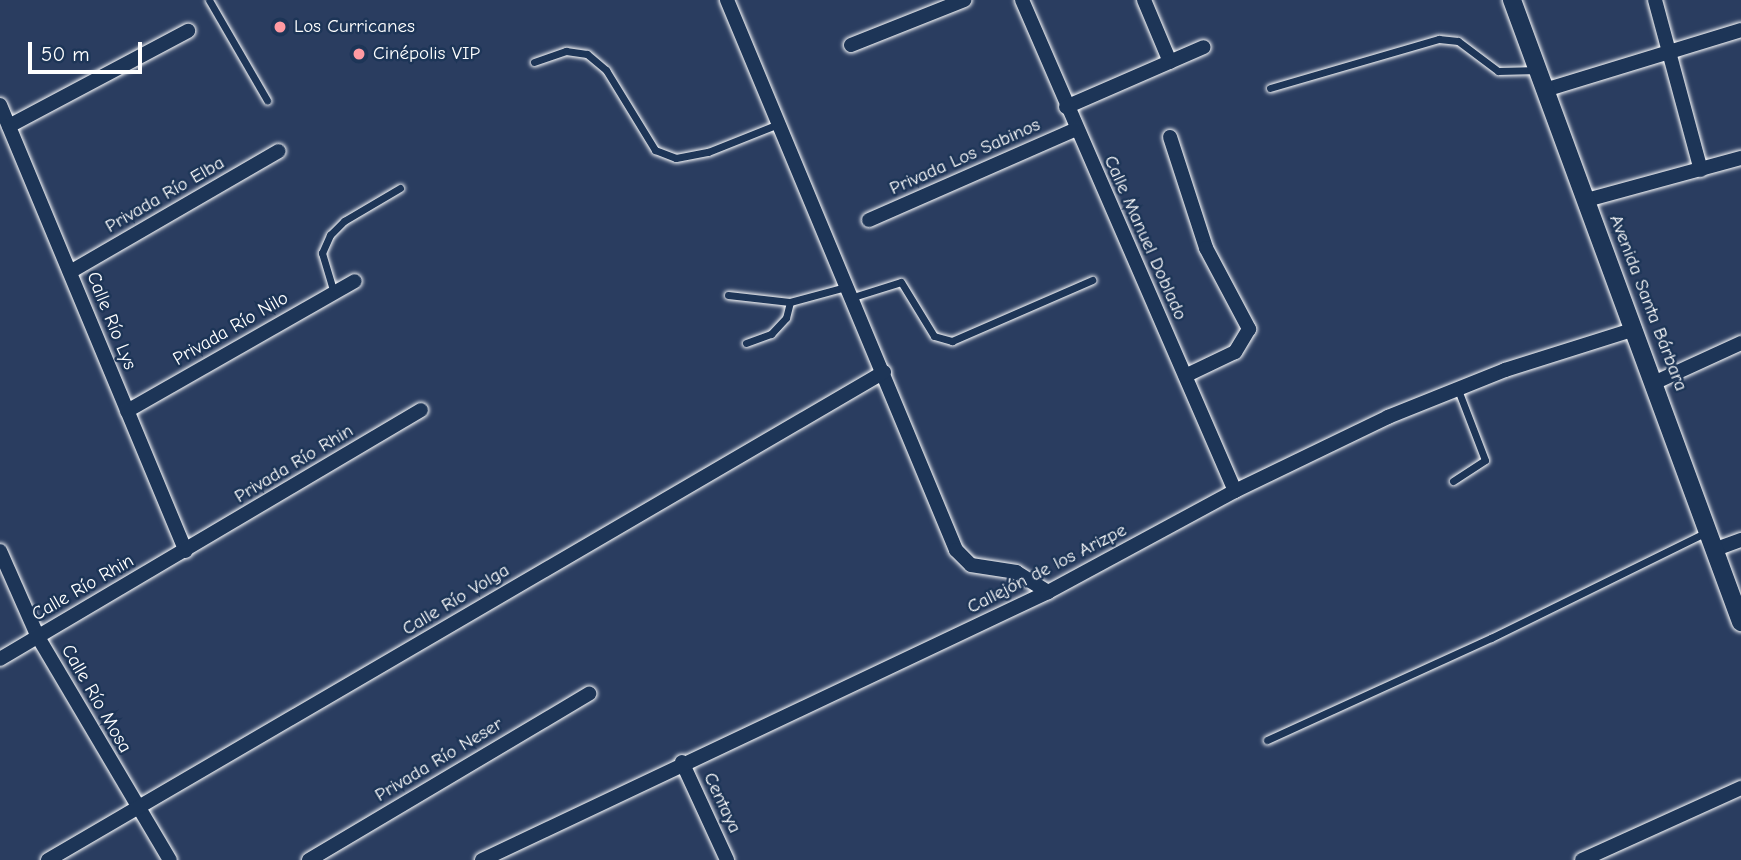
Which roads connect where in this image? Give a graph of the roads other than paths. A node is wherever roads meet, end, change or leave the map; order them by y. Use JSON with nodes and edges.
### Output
{"nodes":[{"id":1,"x":209,"y":0,"type":"edge"},
{"id":2,"x":727,"y":0,"type":"edge"},
{"id":3,"x":964,"y":0,"type":"edge"},
{"id":4,"x":1022,"y":0,"type":"edge"},
{"id":5,"x":1144,"y":0,"type":"edge"},
{"id":6,"x":1512,"y":0,"type":"edge"},
{"id":7,"x":1655,"y":0,"type":"edge"},
{"id":8,"x":1741,"y":30,"type":"edge"},
{"id":9,"x":188,"y":32,"type":"dead end"},
{"id":10,"x":851,"y":45,"type":"dead end"},
{"id":11,"x":1204,"y":47,"type":"dead end"},
{"id":12,"x":1669,"y":51,"type":"junction"},
{"id":13,"x":534,"y":62,"type":"dead end"},
{"id":14,"x":1170,"y":62,"type":"junction"},
{"id":15,"x":1539,"y":70,"type":"junction"},
{"id":16,"x":1270,"y":88,"type":"dead end"},
{"id":17,"x":1545,"y":90,"type":"junction"},
{"id":18,"x":267,"y":100,"type":"dead end"},
{"id":19,"x":0,"y":106,"type":"edge"},
{"id":20,"x":1066,"y":107,"type":"junction"},
{"id":21,"x":779,"y":123,"type":"junction"},
{"id":22,"x":9,"y":126,"type":"junction"},
{"id":23,"x":1076,"y":129,"type":"junction"},
{"id":24,"x":1170,"y":137,"type":"dead end"},
{"id":25,"x":279,"y":151,"type":"dead end"},
{"id":26,"x":1741,"y":158,"type":"edge"},
{"id":27,"x":1701,"y":170,"type":"junction"},
{"id":28,"x":400,"y":188,"type":"dead end"},
{"id":29,"x":1587,"y":200,"type":"junction"},
{"id":30,"x":869,"y":220,"type":"dead end"},
{"id":31,"x":70,"y":272,"type":"junction"},
{"id":32,"x":1092,"y":280,"type":"dead end"},
{"id":33,"x":355,"y":281,"type":"dead end"},
{"id":34,"x":848,"y":292,"type":"junction"},
{"id":35,"x":334,"y":293,"type":"junction"},
{"id":36,"x":728,"y":295,"type":"dead end"},
{"id":37,"x":790,"y":302,"type":"junction"},
{"id":38,"x":1635,"y":329,"type":"junction"},
{"id":39,"x":1741,"y":343,"type":"edge"},
{"id":40,"x":746,"y":344,"type":"dead end"},
{"id":41,"x":884,"y":373,"type":"junction"},
{"id":42,"x":1185,"y":376,"type":"junction"},
{"id":43,"x":1656,"y":382,"type":"junction"},
{"id":44,"x":1457,"y":387,"type":"junction"},
{"id":45,"x":421,"y":410,"type":"dead end"},
{"id":46,"x":127,"y":411,"type":"junction"},
{"id":47,"x":1453,"y":481,"type":"dead end"},
{"id":48,"x":1235,"y":491,"type":"junction"},
{"id":49,"x":1709,"y":531,"type":"junction"},
{"id":50,"x":1741,"y":540,"type":"edge"},
{"id":51,"x":1716,"y":549,"type":"junction"},
{"id":52,"x":0,"y":551,"type":"edge"},
{"id":53,"x":186,"y":551,"type":"junction"},
{"id":54,"x":1048,"y":592,"type":"junction"},
{"id":55,"x":1741,"y":622,"type":"edge"},
{"id":56,"x":38,"y":637,"type":"junction"},
{"id":57,"x":0,"y":659,"type":"edge"},
{"id":58,"x":589,"y":694,"type":"dead end"},
{"id":59,"x":1267,"y":740,"type":"dead end"},
{"id":60,"x":681,"y":762,"type":"junction"},
{"id":61,"x":1741,"y":789,"type":"edge"},
{"id":62,"x":138,"y":808,"type":"junction"},
{"id":63,"x":48,"y":860,"type":"edge"},
{"id":64,"x":170,"y":860,"type":"edge"},
{"id":65,"x":309,"y":860,"type":"edge"},
{"id":66,"x":482,"y":860,"type":"edge"},
{"id":67,"x":727,"y":860,"type":"edge"},
{"id":68,"x":1582,"y":860,"type":"edge"}],
"edges":[{"from":1,"to":18,"type":"lane"},
{"from":2,"to":21,"type":"street"},
{"from":3,"to":10,"type":"street"},
{"from":4,"to":20,"type":"street","name":"Calle Manuel Doblado"},
{"from":5,"to":14,"type":"street"},
{"from":6,"to":15,"type":"street","name":"Avenida Santa Bárbara"},
{"from":7,"to":12,"type":"street"},
{"from":8,"to":12,"type":"street"},
{"from":9,"to":22,"type":"street"},
{"from":11,"to":14,"type":"street"},
{"from":12,"to":17,"type":"street"},
{"from":12,"to":27,"type":"street"},
{"from":13,"to":21,"type":"lane"},
{"from":14,"to":20,"type":"street"},
{"from":15,"to":16,"type":"lane"},
{"from":15,"to":17,"type":"street","name":"Avenida Santa Bárbara"},
{"from":17,"to":29,"type":"street","name":"Avenida Santa Bárbara"},
{"from":19,"to":22,"type":"street","name":"Calle Río Lys"},
{"from":20,"to":23,"type":"street","name":"Calle Manuel Doblado"},
{"from":21,"to":34,"type":"street"},
{"from":22,"to":31,"type":"street","name":"Calle Río Lys"},
{"from":23,"to":30,"type":"street","name":"Privada Los Sabinos"},
{"from":23,"to":42,"type":"street","name":"Calle Manuel Doblado"},
{"from":24,"to":42,"type":"street"},
{"from":25,"to":31,"type":"street","name":"Privada Río Elba"},
{"from":26,"to":27,"type":"street"},
{"from":27,"to":29,"type":"street"},
{"from":28,"to":35,"type":"lane"},
{"from":29,"to":38,"type":"street","name":"Avenida Santa Bárbara"},
{"from":31,"to":46,"type":"street","name":"Calle Río Lys"},
{"from":32,"to":34,"type":"lane"},
{"from":33,"to":35,"type":"street","name":"Privada Río Nilo"},
{"from":34,"to":37,"type":"lane"},
{"from":34,"to":41,"type":"street"},
{"from":35,"to":46,"type":"street","name":"Privada Río Nilo"},
{"from":36,"to":37,"type":"lane"},
{"from":37,"to":40,"type":"lane"},
{"from":38,"to":43,"type":"street","name":"Avenida Santa Bárbara"},
{"from":38,"to":44,"type":"street","name":"Callejón de los Arizpe"},
{"from":39,"to":43,"type":"street"},
{"from":41,"to":54,"type":"street"},
{"from":41,"to":62,"type":"street","name":"Calle Río Volga"},
{"from":42,"to":48,"type":"street","name":"Calle Manuel Doblado"},
{"from":43,"to":49,"type":"street","name":"Avenida Santa Bárbara"},
{"from":44,"to":47,"type":"lane"},
{"from":44,"to":48,"type":"street","name":"Callejón de los Arizpe"},
{"from":45,"to":53,"type":"street","name":"Privada Río Rhin"},
{"from":46,"to":53,"type":"street","name":"Calle Río Lys"},
{"from":48,"to":54,"type":"street","name":"Callejón de los Arizpe"},
{"from":49,"to":51,"type":"street","name":"Avenida Santa Bárbara"},
{"from":49,"to":59,"type":"lane"},
{"from":50,"to":51,"type":"street"},
{"from":51,"to":55,"type":"street","name":"Avenida Santa Bárbara"},
{"from":52,"to":56,"type":"street","name":"Calle Río Mosa"},
{"from":53,"to":56,"type":"street","name":"Calle Río Rhin"},
{"from":54,"to":60,"type":"street","name":"Callejón de los Arizpe"},
{"from":56,"to":57,"type":"street","name":"Calle Río Rhin"},
{"from":56,"to":62,"type":"street","name":"Calle Río Mosa"},
{"from":58,"to":65,"type":"street","name":"Privada Río Neser"},
{"from":60,"to":66,"type":"street","name":"Callejón de los Arizpe"},
{"from":60,"to":67,"type":"street","name":"Centaya"},
{"from":61,"to":68,"type":"street"},
{"from":62,"to":63,"type":"street","name":"Calle Río Volga"},
{"from":62,"to":64,"type":"street","name":"Calle Río Mosa"}]}
